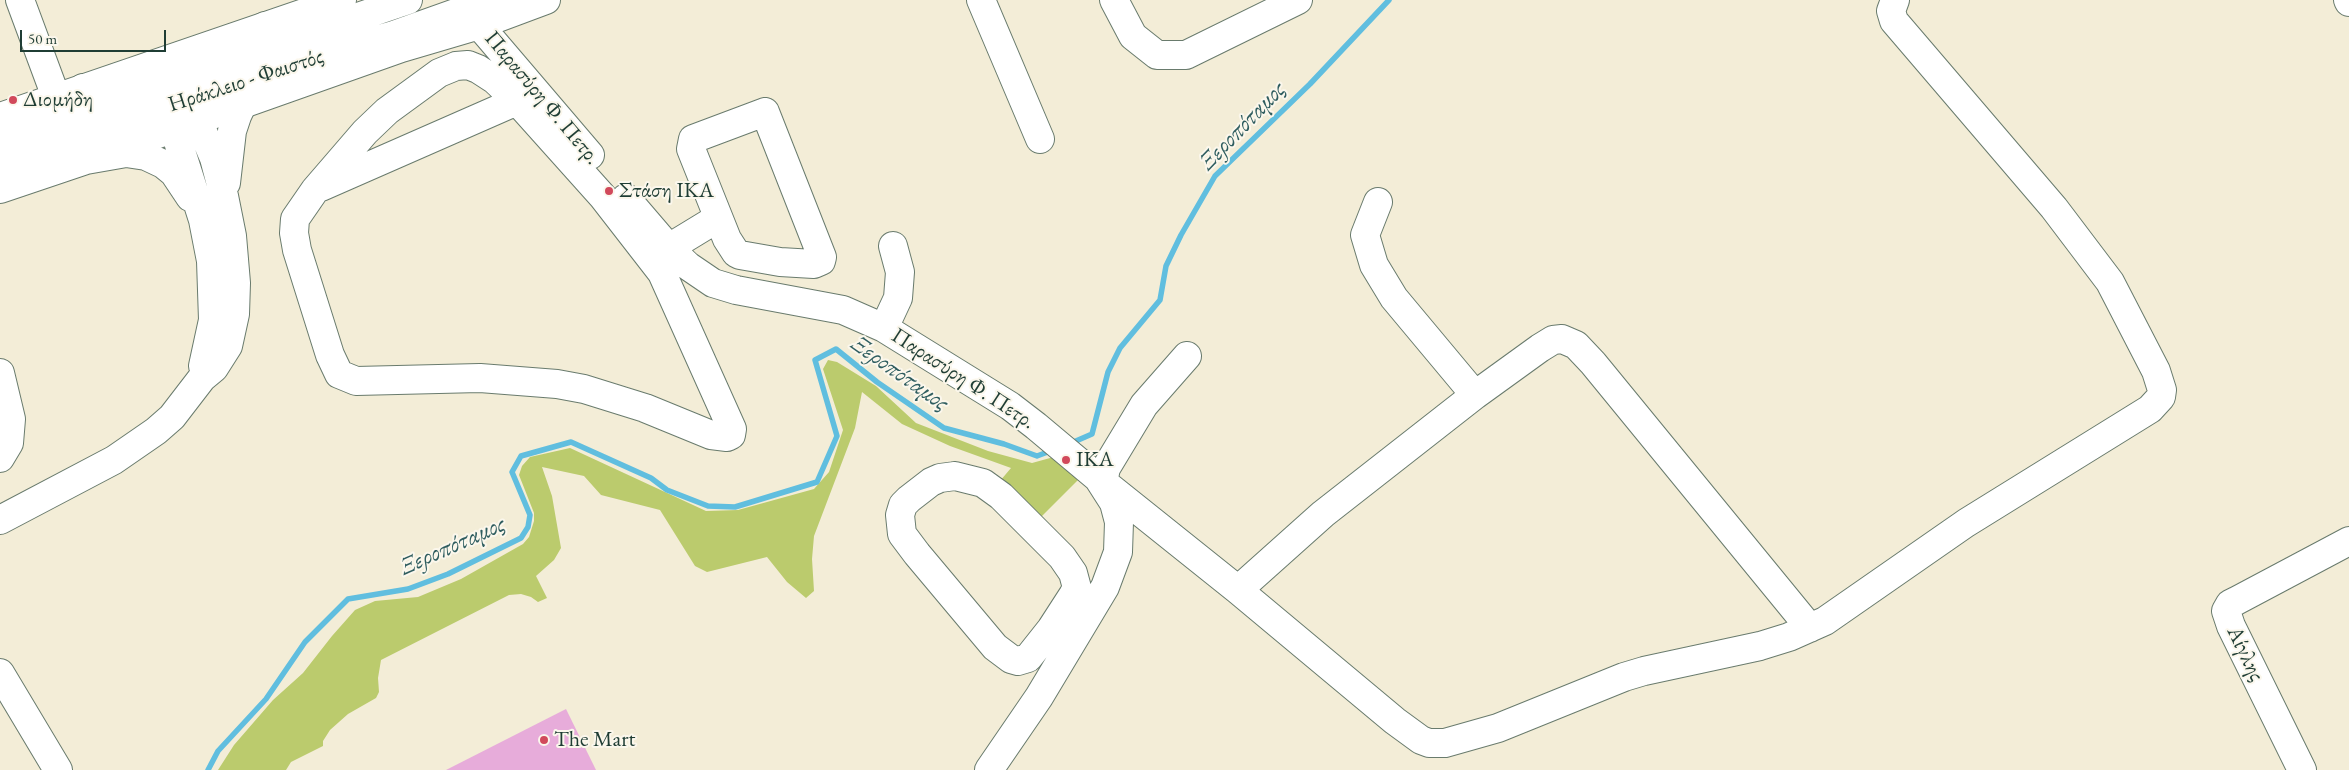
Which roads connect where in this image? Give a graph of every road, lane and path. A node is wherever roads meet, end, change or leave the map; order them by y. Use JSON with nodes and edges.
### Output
{"nodes":[{"id":1,"x":20,"y":0,"type":"edge"},
{"id":2,"x":342,"y":0,"type":"edge"},
{"id":3,"x":408,"y":0,"type":"edge"},
{"id":4,"x":492,"y":0,"type":"edge"},
{"id":5,"x":546,"y":0,"type":"edge"},
{"id":6,"x":981,"y":0,"type":"edge"},
{"id":7,"x":1114,"y":0,"type":"edge"},
{"id":8,"x":1298,"y":0,"type":"edge"},
{"id":9,"x":1895,"y":0,"type":"edge"},
{"id":10,"x":479,"y":25,"type":"junction"},
{"id":11,"x":265,"y":26,"type":"junction"},
{"id":12,"x":210,"y":67,"type":"junction"},
{"id":13,"x":280,"y":68,"type":"junction"},
{"id":14,"x":83,"y":88,"type":"junction"},
{"id":15,"x":56,"y":98,"type":"junction"},
{"id":16,"x":517,"y":101,"type":"junction"},
{"id":17,"x":243,"y":103,"type":"junction"},
{"id":18,"x":173,"y":104,"type":"junction"},
{"id":19,"x":0,"y":116,"type":"edge"},
{"id":20,"x":0,"y":139,"type":"edge"},
{"id":21,"x":1040,"y":139,"type":"dead end"},
{"id":22,"x":86,"y":160,"type":"junction"},
{"id":23,"x":0,"y":164,"type":"edge"},
{"id":24,"x":0,"y":189,"type":"edge"},
{"id":25,"x":315,"y":190,"type":"junction"},
{"id":26,"x":224,"y":196,"type":"junction"},
{"id":27,"x":1378,"y":202,"type":"dead end"},
{"id":28,"x":718,"y":218,"type":"junction"},
{"id":29,"x":203,"y":220,"type":"junction"},
{"id":30,"x":893,"y":246,"type":"dead end"},
{"id":31,"x":659,"y":253,"type":"junction"},
{"id":32,"x":688,"y":266,"type":"junction"},
{"id":33,"x":669,"y":287,"type":"junction"},
{"id":34,"x":884,"y":328,"type":"junction"},
{"id":35,"x":1187,"y":356,"type":"dead end"},
{"id":36,"x":0,"y":373,"type":"edge"},
{"id":37,"x":202,"y":378,"type":"junction"},
{"id":38,"x":1475,"y":395,"type":"junction"},
{"id":39,"x":0,"y":458,"type":"edge"},
{"id":40,"x":1100,"y":480,"type":"junction"},
{"id":41,"x":0,"y":520,"type":"edge"},
{"id":42,"x":2349,"y":541,"type":"edge"},
{"id":43,"x":1238,"y":590,"type":"junction"},
{"id":44,"x":1810,"y":628,"type":"junction"},
{"id":45,"x":1065,"y":643,"type":"junction"},
{"id":46,"x":0,"y":673,"type":"edge"},
{"id":47,"x":58,"y":770,"type":"edge"},
{"id":48,"x":989,"y":770,"type":"edge"},
{"id":49,"x":2302,"y":770,"type":"edge"}],
"edges":[{"from":1,"to":15,"type":"street"},
{"from":2,"to":11,"type":"street"},
{"from":3,"to":12,"type":"street","name":"Ηράκλειο - Φαιστός"},
{"from":4,"to":13,"type":"street","name":"Ηράκλειο - Φαιστός"},
{"from":5,"to":10,"type":"street"},
{"from":6,"to":21,"type":"street"},
{"from":7,"to":8,"type":"street"},
{"from":9,"to":44,"type":"street"},
{"from":10,"to":17,"type":"street"},
{"from":10,"to":31,"type":"street","name":"Παρασύρη Φ. Πετρ."},
{"from":11,"to":12,"type":"street"},
{"from":11,"to":14,"type":"street"},
{"from":12,"to":18,"type":"street","name":"Ηράκλειο - Φαιστός"},
{"from":13,"to":17,"type":"street"},
{"from":13,"to":18,"type":"street","name":"Ηράκλειο - Φαιστός"},
{"from":14,"to":15,"type":"street"},
{"from":14,"to":18,"type":"street"},
{"from":15,"to":19,"type":"street"},
{"from":16,"to":25,"type":"street"},
{"from":16,"to":25,"type":"street"},
{"from":16,"to":31,"type":"street"},
{"from":17,"to":18,"type":"street"},
{"from":17,"to":26,"type":"street"},
{"from":18,"to":20,"type":"street","name":"Ηράκλειο - Φαιστός"},
{"from":18,"to":22,"type":"street"},
{"from":18,"to":23,"type":"street","name":"Ηράκλειο - Φαιστός"},
{"from":18,"to":26,"type":"street"},
{"from":18,"to":29,"type":"street"},
{"from":22,"to":24,"type":"street"},
{"from":22,"to":29,"type":"street"},
{"from":25,"to":33,"type":"street"},
{"from":26,"to":37,"type":"street"},
{"from":27,"to":38,"type":"street"},
{"from":28,"to":28,"type":"street"},
{"from":28,"to":31,"type":"street"},
{"from":29,"to":37,"type":"street"},
{"from":30,"to":34,"type":"street"},
{"from":31,"to":32,"type":"street","name":"Παρασύρη Φ. Πετρ."},
{"from":31,"to":33,"type":"street"},
{"from":32,"to":33,"type":"street"},
{"from":32,"to":34,"type":"street","name":"Παρασύρη Φ. Πετρ."},
{"from":34,"to":40,"type":"street","name":"Παρασύρη Φ. Πετρ."},
{"from":35,"to":40,"type":"street"},
{"from":36,"to":39,"type":"street"},
{"from":37,"to":41,"type":"street"},
{"from":38,"to":43,"type":"street"},
{"from":38,"to":44,"type":"street"},
{"from":40,"to":43,"type":"street"},
{"from":40,"to":45,"type":"street","name":"Παρασύρη Φ. Πετρ."},
{"from":42,"to":49,"type":"street","name":"Αίγλης"},
{"from":43,"to":44,"type":"street"},
{"from":45,"to":45,"type":"street"},
{"from":45,"to":48,"type":"street","name":"Παρασύρη Φ. Πετρ."},
{"from":46,"to":47,"type":"street"}]}
